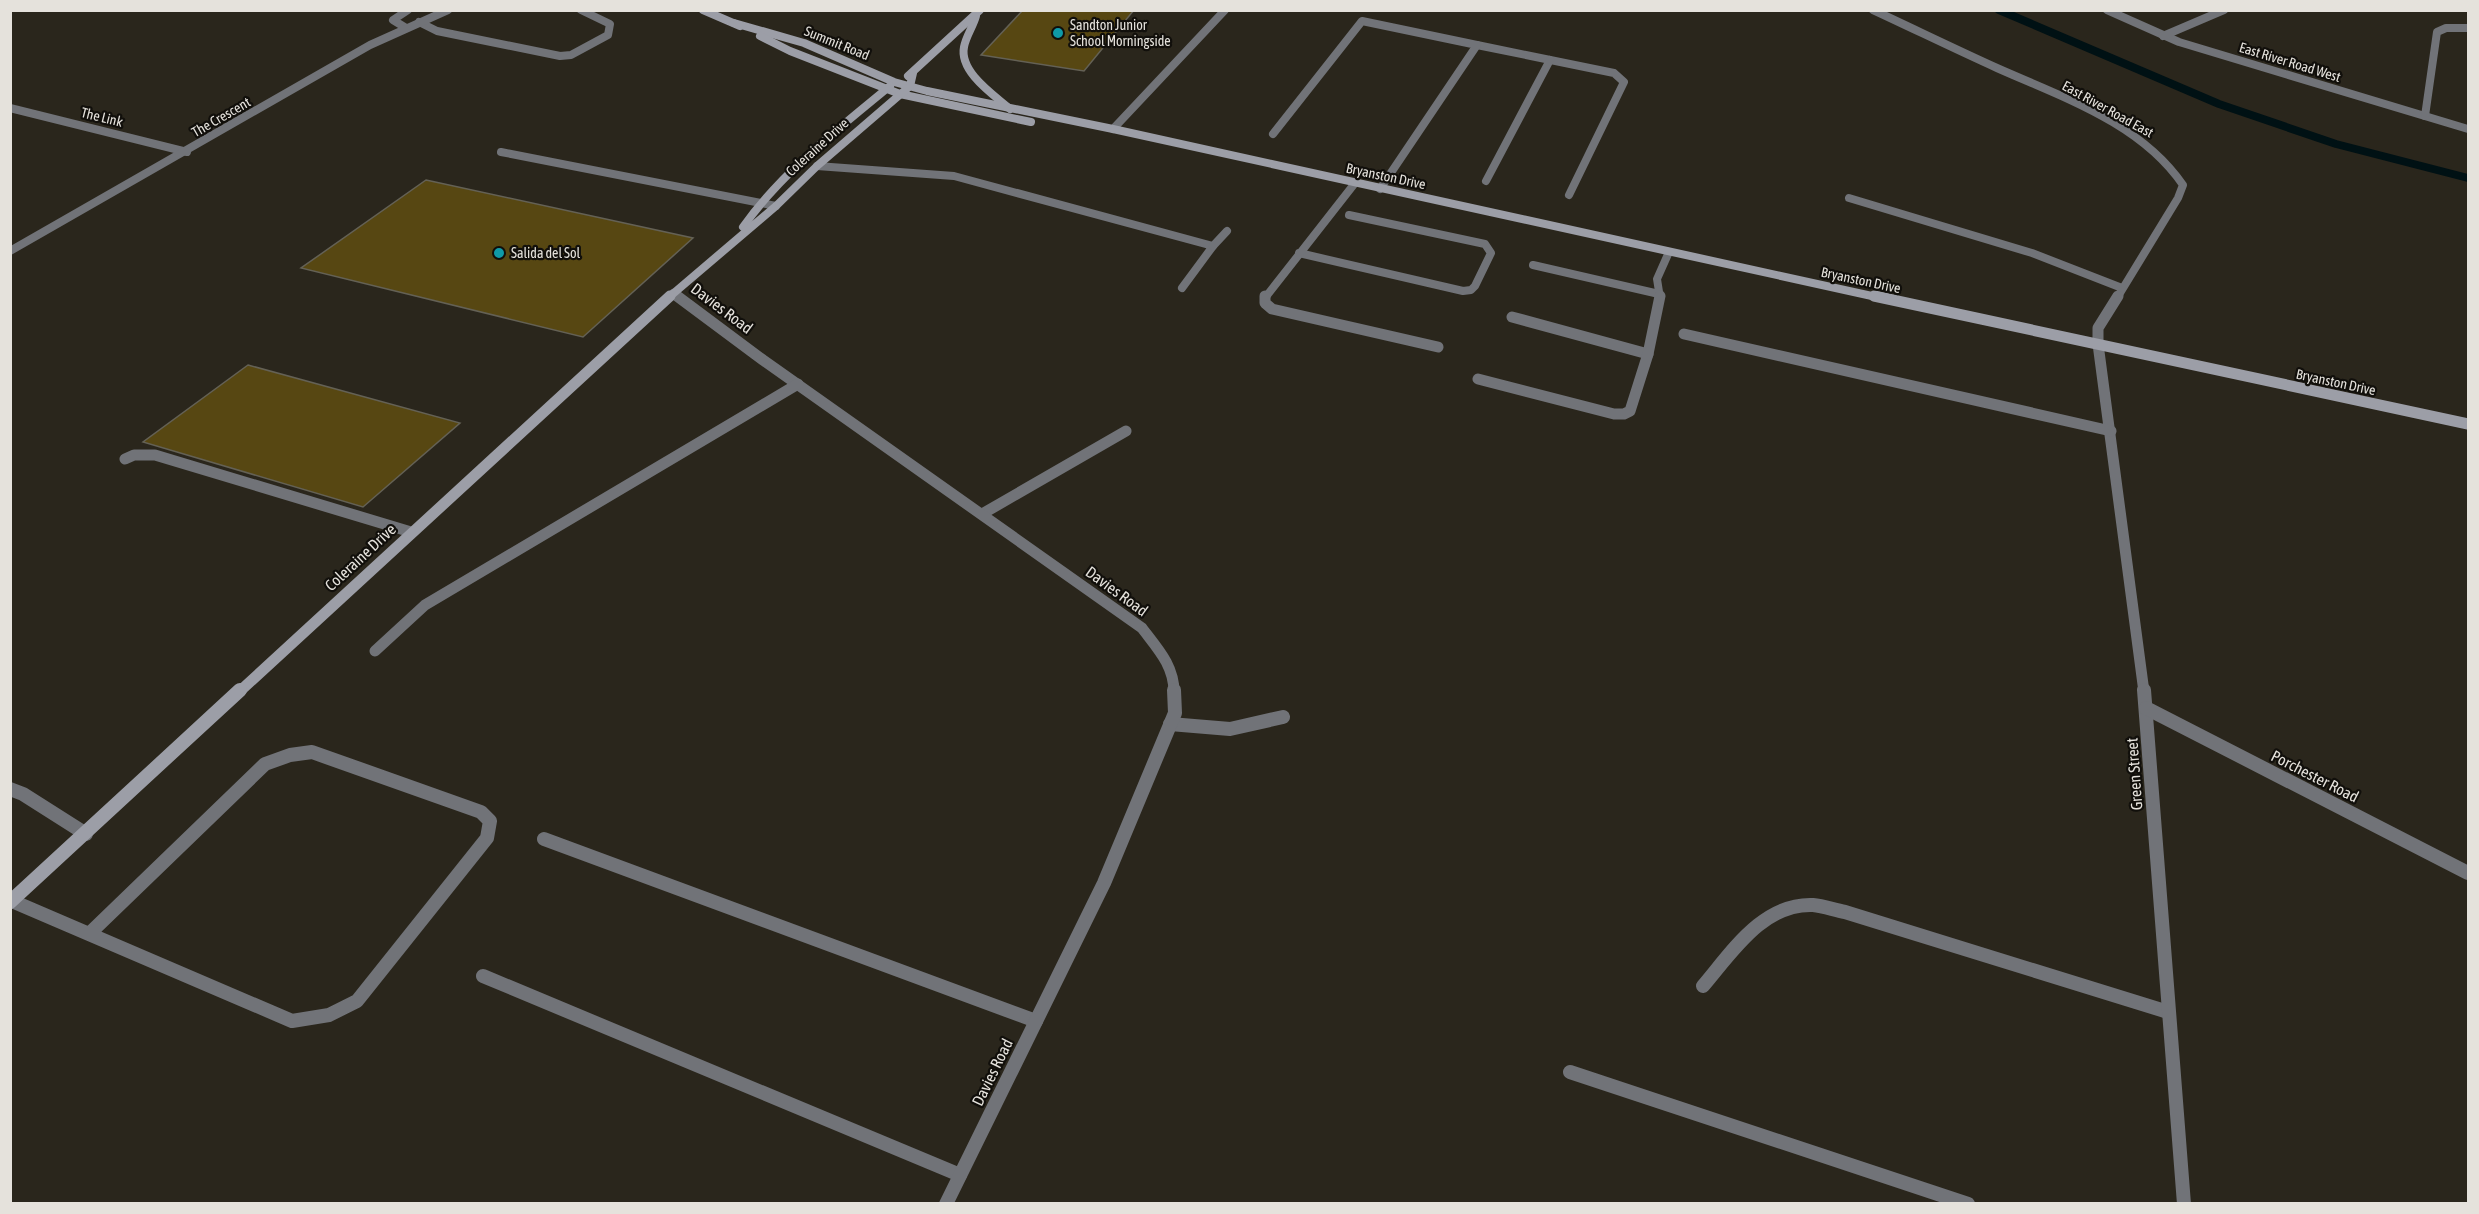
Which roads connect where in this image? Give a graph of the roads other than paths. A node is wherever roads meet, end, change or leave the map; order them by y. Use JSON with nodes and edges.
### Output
{"nodes":[{"id":1,"x":408,"y":10,"type":"edge"},
{"id":2,"x":448,"y":10,"type":"edge"},
{"id":3,"x":581,"y":10,"type":"edge"},
{"id":4,"x":703,"y":10,"type":"edge"},
{"id":5,"x":1225,"y":10,"type":"edge"},
{"id":6,"x":1371,"y":10,"type":"edge"},
{"id":7,"x":1874,"y":10,"type":"edge"},
{"id":8,"x":2107,"y":10,"type":"edge"},
{"id":9,"x":2224,"y":10,"type":"edge"},
{"id":10,"x":978,"y":13,"type":"edge"},
{"id":11,"x":1362,"y":21,"type":"junction"},
{"id":12,"x":419,"y":22,"type":"junction"},
{"id":13,"x":734,"y":23,"type":"junction"},
{"id":14,"x":406,"y":28,"type":"junction"},
{"id":15,"x":2469,"y":28,"type":"edge"},
{"id":16,"x":2163,"y":36,"type":"junction"},
{"id":17,"x":1477,"y":45,"type":"junction"},
{"id":18,"x":1550,"y":60,"type":"junction"},
{"id":19,"x":913,"y":74,"type":"junction"},
{"id":20,"x":894,"y":82,"type":"junction"},
{"id":21,"x":909,"y":87,"type":"junction"},
{"id":22,"x":887,"y":90,"type":"junction"},
{"id":23,"x":900,"y":94,"type":"junction"},
{"id":24,"x":10,"y":108,"type":"edge"},
{"id":25,"x":1010,"y":109,"type":"junction"},
{"id":26,"x":2425,"y":116,"type":"junction"},
{"id":27,"x":1113,"y":129,"type":"junction"},
{"id":28,"x":2469,"y":129,"type":"edge"},
{"id":29,"x":1273,"y":134,"type":"dead end"},
{"id":30,"x":187,"y":152,"type":"junction"},
{"id":31,"x":501,"y":152,"type":"dead end"},
{"id":32,"x":1248,"y":160,"type":"junction"},
{"id":33,"x":817,"y":166,"type":"junction"},
{"id":34,"x":787,"y":176,"type":"junction"},
{"id":35,"x":803,"y":179,"type":"junction"},
{"id":36,"x":1485,"y":181,"type":"dead end"},
{"id":37,"x":1355,"y":183,"type":"junction"},
{"id":38,"x":1380,"y":189,"type":"junction"},
{"id":39,"x":1569,"y":195,"type":"dead end"},
{"id":40,"x":1849,"y":198,"type":"dead end"},
{"id":41,"x":760,"y":203,"type":"junction"},
{"id":42,"x":776,"y":206,"type":"junction"},
{"id":43,"x":1349,"y":215,"type":"dead end"},
{"id":44,"x":1227,"y":231,"type":"dead end"},
{"id":45,"x":735,"y":239,"type":"junction"},
{"id":46,"x":1213,"y":246,"type":"junction"},
{"id":47,"x":10,"y":251,"type":"edge"},
{"id":48,"x":1669,"y":252,"type":"junction"},
{"id":49,"x":1299,"y":253,"type":"junction"},
{"id":50,"x":1533,"y":265,"type":"dead end"},
{"id":51,"x":1182,"y":288,"type":"dead end"},
{"id":52,"x":2122,"y":288,"type":"junction"},
{"id":53,"x":673,"y":293,"type":"junction"},
{"id":54,"x":1659,"y":294,"type":"junction"},
{"id":55,"x":1512,"y":317,"type":"dead end"},
{"id":56,"x":1684,"y":334,"type":"dead end"},
{"id":57,"x":2098,"y":344,"type":"junction"},
{"id":58,"x":1438,"y":346,"type":"dead end"},
{"id":59,"x":1648,"y":354,"type":"junction"},
{"id":60,"x":1478,"y":379,"type":"dead end"},
{"id":61,"x":798,"y":384,"type":"junction"},
{"id":62,"x":2469,"y":424,"type":"edge"},
{"id":63,"x":1126,"y":431,"type":"dead end"},
{"id":64,"x":2111,"y":431,"type":"junction"},
{"id":65,"x":125,"y":459,"type":"dead end"},
{"id":66,"x":982,"y":514,"type":"junction"},
{"id":67,"x":411,"y":532,"type":"junction"},
{"id":68,"x":375,"y":651,"type":"dead end"},
{"id":69,"x":2146,"y":708,"type":"junction"},
{"id":70,"x":1283,"y":717,"type":"dead end"},
{"id":71,"x":1170,"y":724,"type":"junction"},
{"id":72,"x":10,"y":789,"type":"edge"},
{"id":73,"x":86,"y":834,"type":"junction"},
{"id":74,"x":544,"y":839,"type":"dead end"},
{"id":75,"x":2469,"y":873,"type":"edge"},
{"id":76,"x":11,"y":901,"type":"edge"},
{"id":77,"x":88,"y":934,"type":"junction"},
{"id":78,"x":483,"y":976,"type":"dead end"},
{"id":79,"x":1703,"y":986,"type":"dead end"},
{"id":80,"x":2168,"y":1012,"type":"junction"},
{"id":81,"x":1036,"y":1021,"type":"junction"},
{"id":82,"x":1570,"y":1072,"type":"dead end"},
{"id":83,"x":960,"y":1175,"type":"junction"},
{"id":84,"x":946,"y":1203,"type":"edge"},
{"id":85,"x":1968,"y":1203,"type":"edge"},
{"id":86,"x":2184,"y":1203,"type":"edge"}],
"edges":[{"from":1,"to":14,"type":"street"},
{"from":2,"to":12,"type":"street","name":"The Crescent"},
{"from":3,"to":12,"type":"street"},
{"from":4,"to":13,"type":"main road","name":"Summit Road"},
{"from":5,"to":27,"type":"street"},
{"from":6,"to":11,"type":"street"},
{"from":7,"to":52,"type":"street","name":"East River Road East"},
{"from":8,"to":16,"type":"street","name":"East River Road West"},
{"from":9,"to":16,"type":"street"},
{"from":10,"to":19,"type":"main road","name":"Coleraine Drive"},
{"from":10,"to":25,"type":"main road"},
{"from":11,"to":17,"type":"street"},
{"from":11,"to":29,"type":"street"},
{"from":12,"to":14,"type":"street","name":"The Crescent"},
{"from":13,"to":20,"type":"main road","name":"Summit Road"},
{"from":13,"to":22,"type":"main road","name":"Summit Road"},
{"from":14,"to":30,"type":"street","name":"The Crescent"},
{"from":15,"to":26,"type":"street"},
{"from":16,"to":26,"type":"street","name":"East River Road West"},
{"from":17,"to":18,"type":"street"},
{"from":17,"to":38,"type":"street"},
{"from":18,"to":36,"type":"street"},
{"from":18,"to":39,"type":"street"},
{"from":19,"to":20,"type":"main road","name":"Coleraine Drive"},
{"from":19,"to":21,"type":"main road"},
{"from":20,"to":21,"type":"main road","name":"Summit Road"},
{"from":20,"to":22,"type":"main road","name":"Coleraine Drive"},
{"from":21,"to":23,"type":"main road","name":"Coleraine Drive"},
{"from":21,"to":25,"type":"main road","name":"Bryanston Drive"},
{"from":22,"to":23,"type":"main road","name":"Summit Road"},
{"from":22,"to":34,"type":"main road","name":"Coleraine Drive"},
{"from":23,"to":32,"type":"main road","name":"Bryanston Drive"},
{"from":23,"to":33,"type":"main road","name":"Coleraine Drive"},
{"from":24,"to":30,"type":"street","name":"The Link"},
{"from":25,"to":27,"type":"main road","name":"Bryanston Drive"},
{"from":26,"to":28,"type":"street","name":"East River Road West"},
{"from":27,"to":32,"type":"main road","name":"Bryanston Drive"},
{"from":30,"to":47,"type":"street","name":"The Crescent"},
{"from":31,"to":41,"type":"street"},
{"from":32,"to":37,"type":"main road","name":"Bryanston Drive"},
{"from":33,"to":35,"type":"main road","name":"Coleraine Drive"},
{"from":33,"to":46,"type":"street"},
{"from":34,"to":35,"type":"main road"},
{"from":34,"to":41,"type":"main road","name":"Coleraine Drive"},
{"from":35,"to":42,"type":"main road","name":"Coleraine Drive"},
{"from":37,"to":38,"type":"main road","name":"Bryanston Drive"},
{"from":37,"to":49,"type":"street"},
{"from":38,"to":48,"type":"main road","name":"Bryanston Drive"},
{"from":40,"to":52,"type":"street"},
{"from":41,"to":42,"type":"street"},
{"from":41,"to":45,"type":"main road","name":"Coleraine Drive"},
{"from":42,"to":45,"type":"main road","name":"Coleraine Drive"},
{"from":43,"to":49,"type":"street"},
{"from":44,"to":46,"type":"street"},
{"from":45,"to":53,"type":"main road","name":"Coleraine Drive"},
{"from":46,"to":51,"type":"street"},
{"from":48,"to":54,"type":"street"},
{"from":48,"to":57,"type":"main road","name":"Bryanston Drive"},
{"from":49,"to":58,"type":"street"},
{"from":50,"to":54,"type":"street"},
{"from":52,"to":57,"type":"street","name":"East River Road East"},
{"from":53,"to":61,"type":"street","name":"Davies Road"},
{"from":53,"to":67,"type":"main road","name":"Coleraine Drive"},
{"from":54,"to":59,"type":"street"},
{"from":55,"to":59,"type":"street"},
{"from":56,"to":64,"type":"street"},
{"from":57,"to":62,"type":"main road","name":"Bryanston Drive"},
{"from":57,"to":64,"type":"street","name":"Green Street"},
{"from":59,"to":60,"type":"street"},
{"from":61,"to":66,"type":"street","name":"Davies Road"},
{"from":61,"to":68,"type":"street"},
{"from":63,"to":66,"type":"street"},
{"from":64,"to":69,"type":"street","name":"Green Street"},
{"from":65,"to":67,"type":"street"},
{"from":66,"to":71,"type":"street","name":"Davies Road"},
{"from":67,"to":73,"type":"main road","name":"Coleraine Drive"},
{"from":69,"to":75,"type":"street","name":"Porchester Road"},
{"from":69,"to":80,"type":"street","name":"Green Street"},
{"from":70,"to":71,"type":"street"},
{"from":71,"to":81,"type":"street","name":"Davies Road"},
{"from":72,"to":73,"type":"street"},
{"from":73,"to":76,"type":"main road","name":"Coleraine Drive"},
{"from":74,"to":81,"type":"street"},
{"from":76,"to":77,"type":"street"},
{"from":77,"to":77,"type":"street"},
{"from":78,"to":83,"type":"street"},
{"from":79,"to":80,"type":"street"},
{"from":80,"to":86,"type":"street","name":"Green Street"},
{"from":81,"to":83,"type":"street","name":"Davies Road"},
{"from":82,"to":85,"type":"street"},
{"from":83,"to":84,"type":"street","name":"Davies Road"}]}
